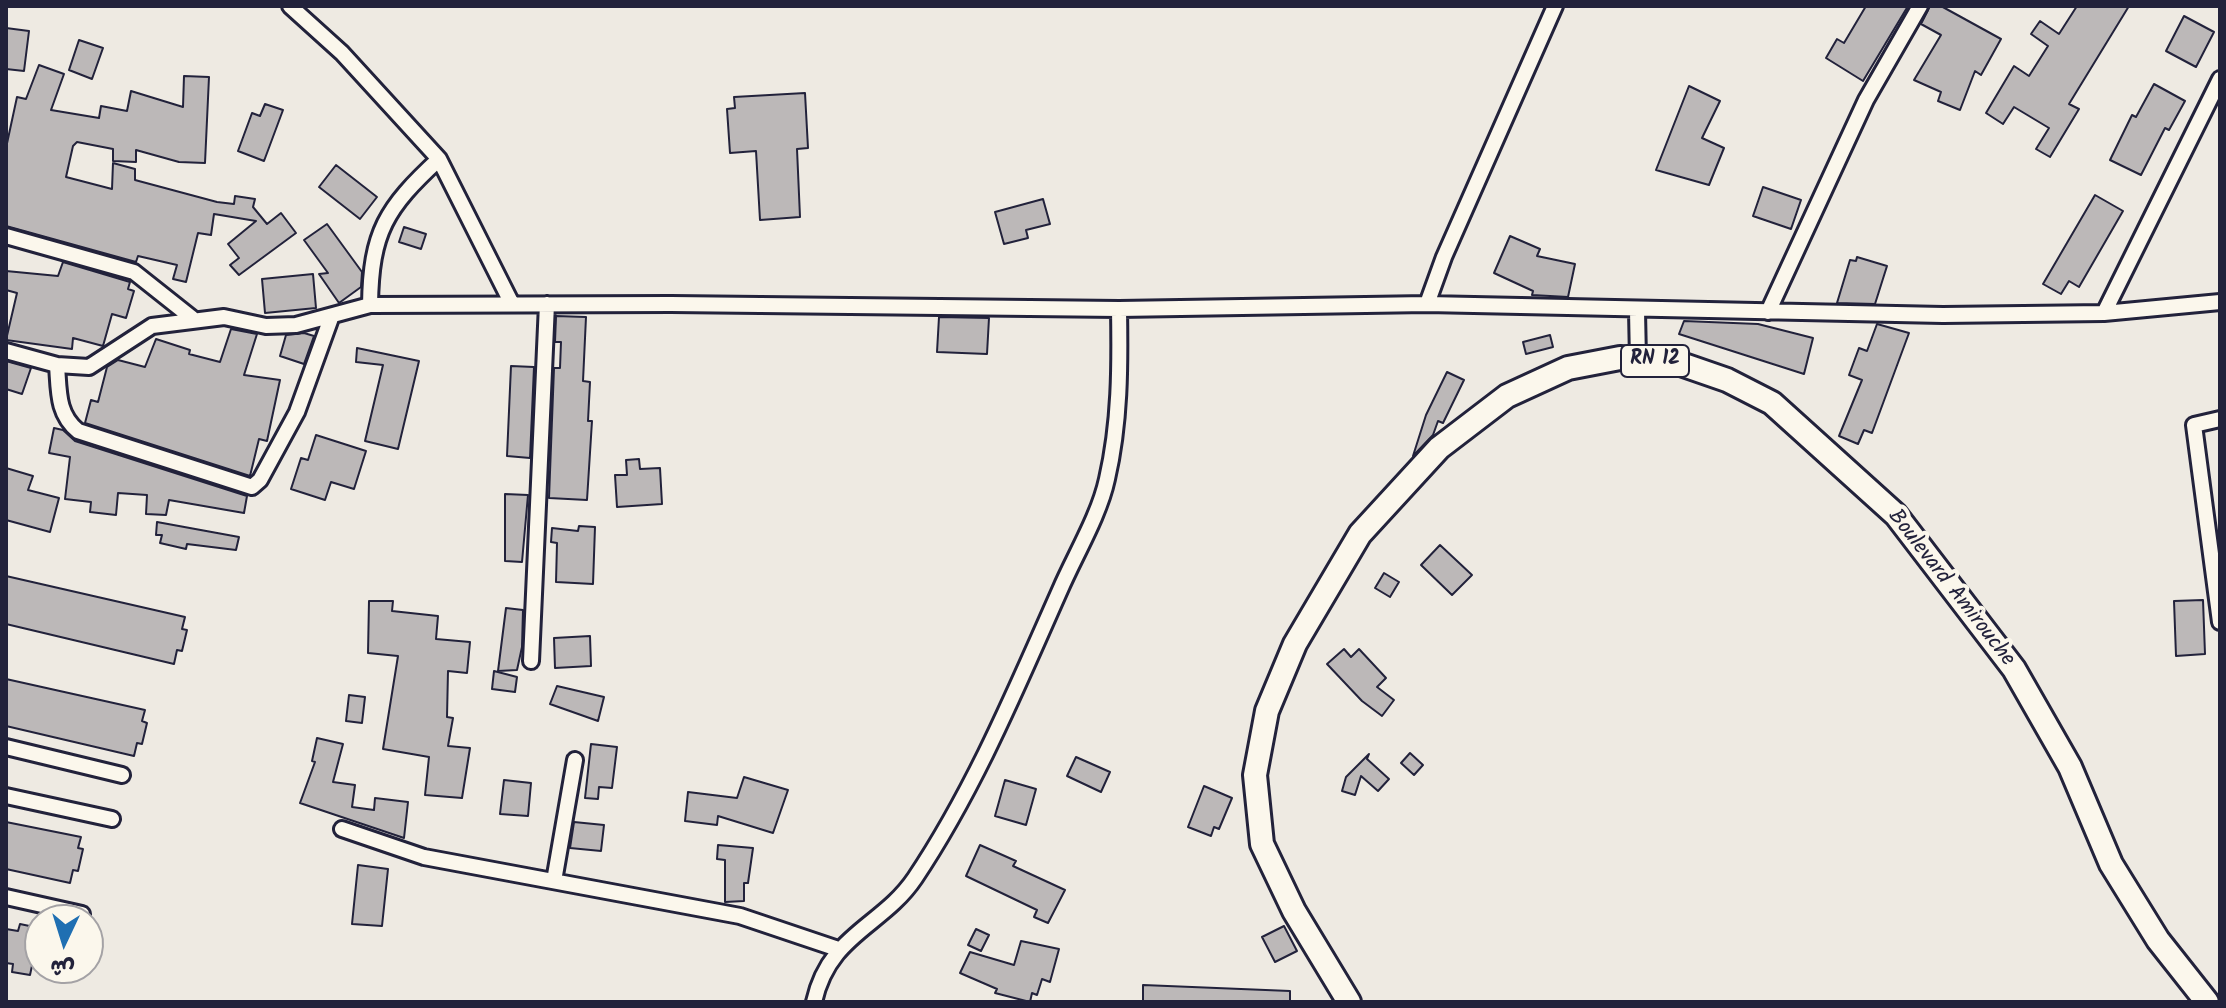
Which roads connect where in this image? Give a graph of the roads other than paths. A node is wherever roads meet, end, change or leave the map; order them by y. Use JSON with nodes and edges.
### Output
{"nodes":[{"id":1,"x":290,"y":6,"type":"edge"},
{"id":2,"x":1555,"y":6,"type":"edge"},
{"id":3,"x":1920,"y":6,"type":"edge"},
{"id":4,"x":2220,"y":79,"type":"edge"},
{"id":5,"x":439,"y":159,"type":"junction"},
{"id":6,"x":6,"y":236,"type":"edge"},
{"id":7,"x":2220,"y":302,"type":"edge"},
{"id":8,"x":512,"y":304,"type":"junction"},
{"id":9,"x":547,"y":304,"type":"junction"},
{"id":10,"x":1427,"y":304,"type":"junction"},
{"id":11,"x":370,"y":305,"type":"junction"},
{"id":12,"x":1119,"y":309,"type":"junction"},
{"id":13,"x":1637,"y":311,"type":"junction"},
{"id":14,"x":1768,"y":312,"type":"junction"},
{"id":15,"x":2104,"y":313,"type":"junction"},
{"id":16,"x":192,"y":318,"type":"junction"},
{"id":17,"x":331,"y":318,"type":"junction"},
{"id":18,"x":6,"y":351,"type":"edge"},
{"id":19,"x":1638,"y":360,"type":"junction"},
{"id":20,"x":57,"y":365,"type":"junction"},
{"id":21,"x":2220,"y":419,"type":"edge"},
{"id":22,"x":2220,"y":622,"type":"edge"},
{"id":23,"x":531,"y":661,"type":"dead end"},
{"id":24,"x":6,"y":747,"type":"edge"},
{"id":25,"x":575,"y":760,"type":"dead end"},
{"id":26,"x":122,"y":775,"type":"dead end"},
{"id":27,"x":6,"y":796,"type":"edge"},
{"id":28,"x":112,"y":819,"type":"dead end"},
{"id":29,"x":342,"y":829,"type":"dead end"},
{"id":30,"x":554,"y":881,"type":"junction"},
{"id":31,"x":6,"y":897,"type":"edge"},
{"id":32,"x":37,"y":904,"type":"edge"},
{"id":33,"x":838,"y":949,"type":"junction"},
{"id":34,"x":814,"y":1002,"type":"edge"},
{"id":35,"x":1349,"y":1002,"type":"edge"},
{"id":36,"x":2207,"y":1002,"type":"edge"}],
"edges":[{"from":1,"to":5,"type":"street"},
{"from":2,"to":10,"type":"street"},
{"from":3,"to":14,"type":"street"},
{"from":4,"to":15,"type":"street"},
{"from":5,"to":8,"type":"street"},
{"from":5,"to":11,"type":"street"},
{"from":6,"to":16,"type":"street"},
{"from":7,"to":15,"type":"street"},
{"from":8,"to":9,"type":"street"},
{"from":8,"to":11,"type":"street"},
{"from":9,"to":12,"type":"street"},
{"from":9,"to":23,"type":"street"},
{"from":10,"to":12,"type":"street"},
{"from":10,"to":13,"type":"street"},
{"from":11,"to":17,"type":"street"},
{"from":12,"to":33,"type":"street"},
{"from":13,"to":14,"type":"street"},
{"from":13,"to":19,"type":"street"},
{"from":14,"to":15,"type":"street"},
{"from":16,"to":17,"type":"street"},
{"from":16,"to":20,"type":"street"},
{"from":17,"to":20,"type":"street"},
{"from":18,"to":20,"type":"street"},
{"from":19,"to":35,"type":"main road","name":"Boulevard Amirouche","number":"RN 12"},
{"from":19,"to":36,"type":"main road","name":"Boulevard Amirouche","number":"RN 12"},
{"from":21,"to":22,"type":"street"},
{"from":24,"to":26,"type":"street"},
{"from":25,"to":30,"type":"street"},
{"from":27,"to":28,"type":"street"},
{"from":29,"to":30,"type":"street"},
{"from":30,"to":33,"type":"street"},
{"from":31,"to":32,"type":"street"},
{"from":33,"to":34,"type":"street"}]}
